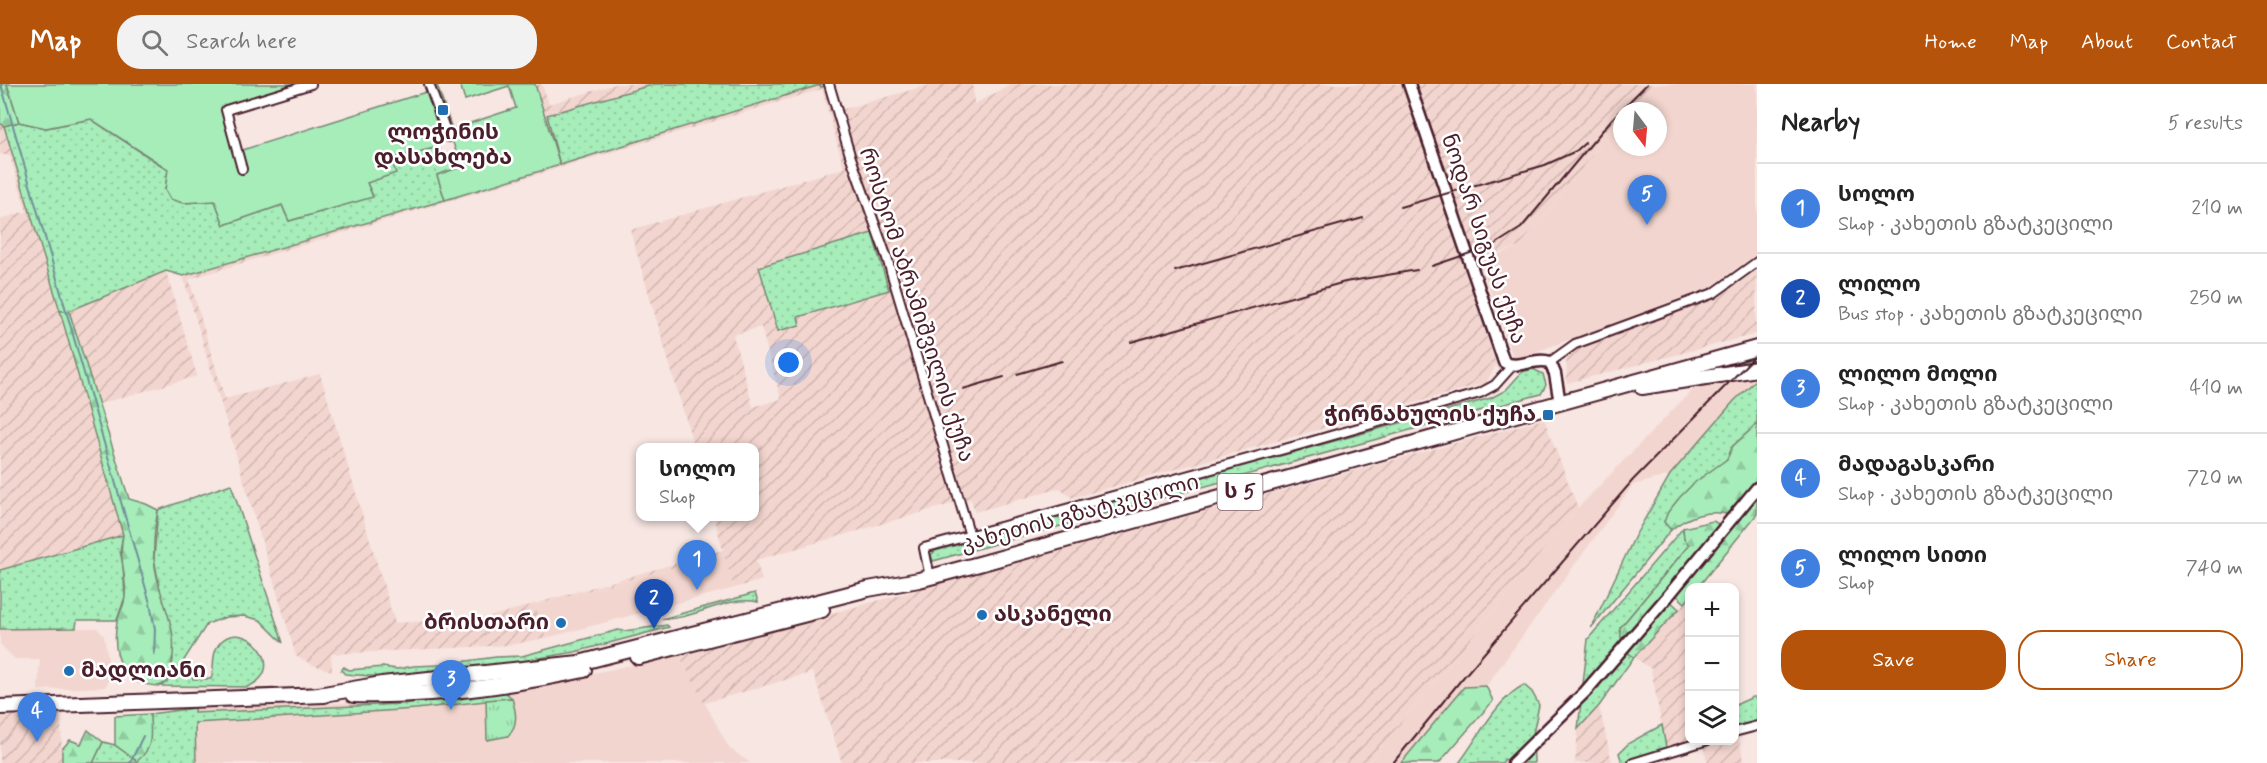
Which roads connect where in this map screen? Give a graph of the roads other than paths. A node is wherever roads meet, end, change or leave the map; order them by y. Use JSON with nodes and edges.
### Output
{"nodes":[{"id":1,"x":311,"y":84,"type":"edge"},
{"id":2,"x":429,"y":84,"type":"edge"},
{"id":3,"x":829,"y":84,"type":"edge"},
{"id":4,"x":1409,"y":84,"type":"edge"},
{"id":5,"x":448,"y":137,"type":"dead end"},
{"id":6,"x":242,"y":169,"type":"dead end"},
{"id":7,"x":1757,"y":262,"type":"edge"},
{"id":8,"x":1757,"y":348,"type":"edge"},
{"id":9,"x":1550,"y":362,"type":"junction"},
{"id":10,"x":1512,"y":366,"type":"junction"},
{"id":11,"x":1757,"y":369,"type":"edge"},
{"id":12,"x":1599,"y":393,"type":"junction"},
{"id":13,"x":1560,"y":403,"type":"junction"},
{"id":14,"x":1757,"y":488,"type":"edge"},
{"id":15,"x":970,"y":536,"type":"junction"},
{"id":16,"x":925,"y":578,"type":"junction"},
{"id":17,"x":0,"y":706,"type":"edge"},
{"id":18,"x":1757,"y":726,"type":"edge"},
{"id":19,"x":1739,"y":731,"type":"edge"},
{"id":20,"x":1694,"y":745,"type":"edge"},
{"id":21,"x":1513,"y":763,"type":"edge"},
{"id":22,"x":1633,"y":763,"type":"edge"}],
"edges":[{"from":1,"to":6,"type":"street"},
{"from":2,"to":5,"type":"street"},
{"from":3,"to":15,"type":"street","name":"როსტომ აბრამიშვილის ქუჩა"},
{"from":4,"to":10,"type":"street","name":"ნოდარ სიგუას ქუჩა"},
{"from":7,"to":9,"type":"street","name":"ნოდარ სიგუას ქუჩა"},
{"from":8,"to":12,"type":"highway","name":"კახეთის გზატკეცილი","number":"ს 5"},
{"from":9,"to":10,"type":"street","name":"ნოდარ სიგუას ქუჩა"},
{"from":9,"to":13,"type":"street","name":"ნოდარ სიგუას ქუჩა"},
{"from":10,"to":15,"type":"street"},
{"from":11,"to":12,"type":"highway","name":"კახეთის გზატკეცილი","number":"ს 5"},
{"from":12,"to":13,"type":"highway","name":"კახეთის გზატკეცილი","number":"ს 5"},
{"from":13,"to":16,"type":"highway","name":"კახეთის გზატკეცილი","number":"ს 5"},
{"from":14,"to":21,"type":"street"},
{"from":15,"to":16,"type":"street"},
{"from":16,"to":17,"type":"highway","name":"კახეთის გზატკეცილი","number":"ს 5"},
{"from":18,"to":19,"type":"street"},
{"from":20,"to":22,"type":"street"}]}
